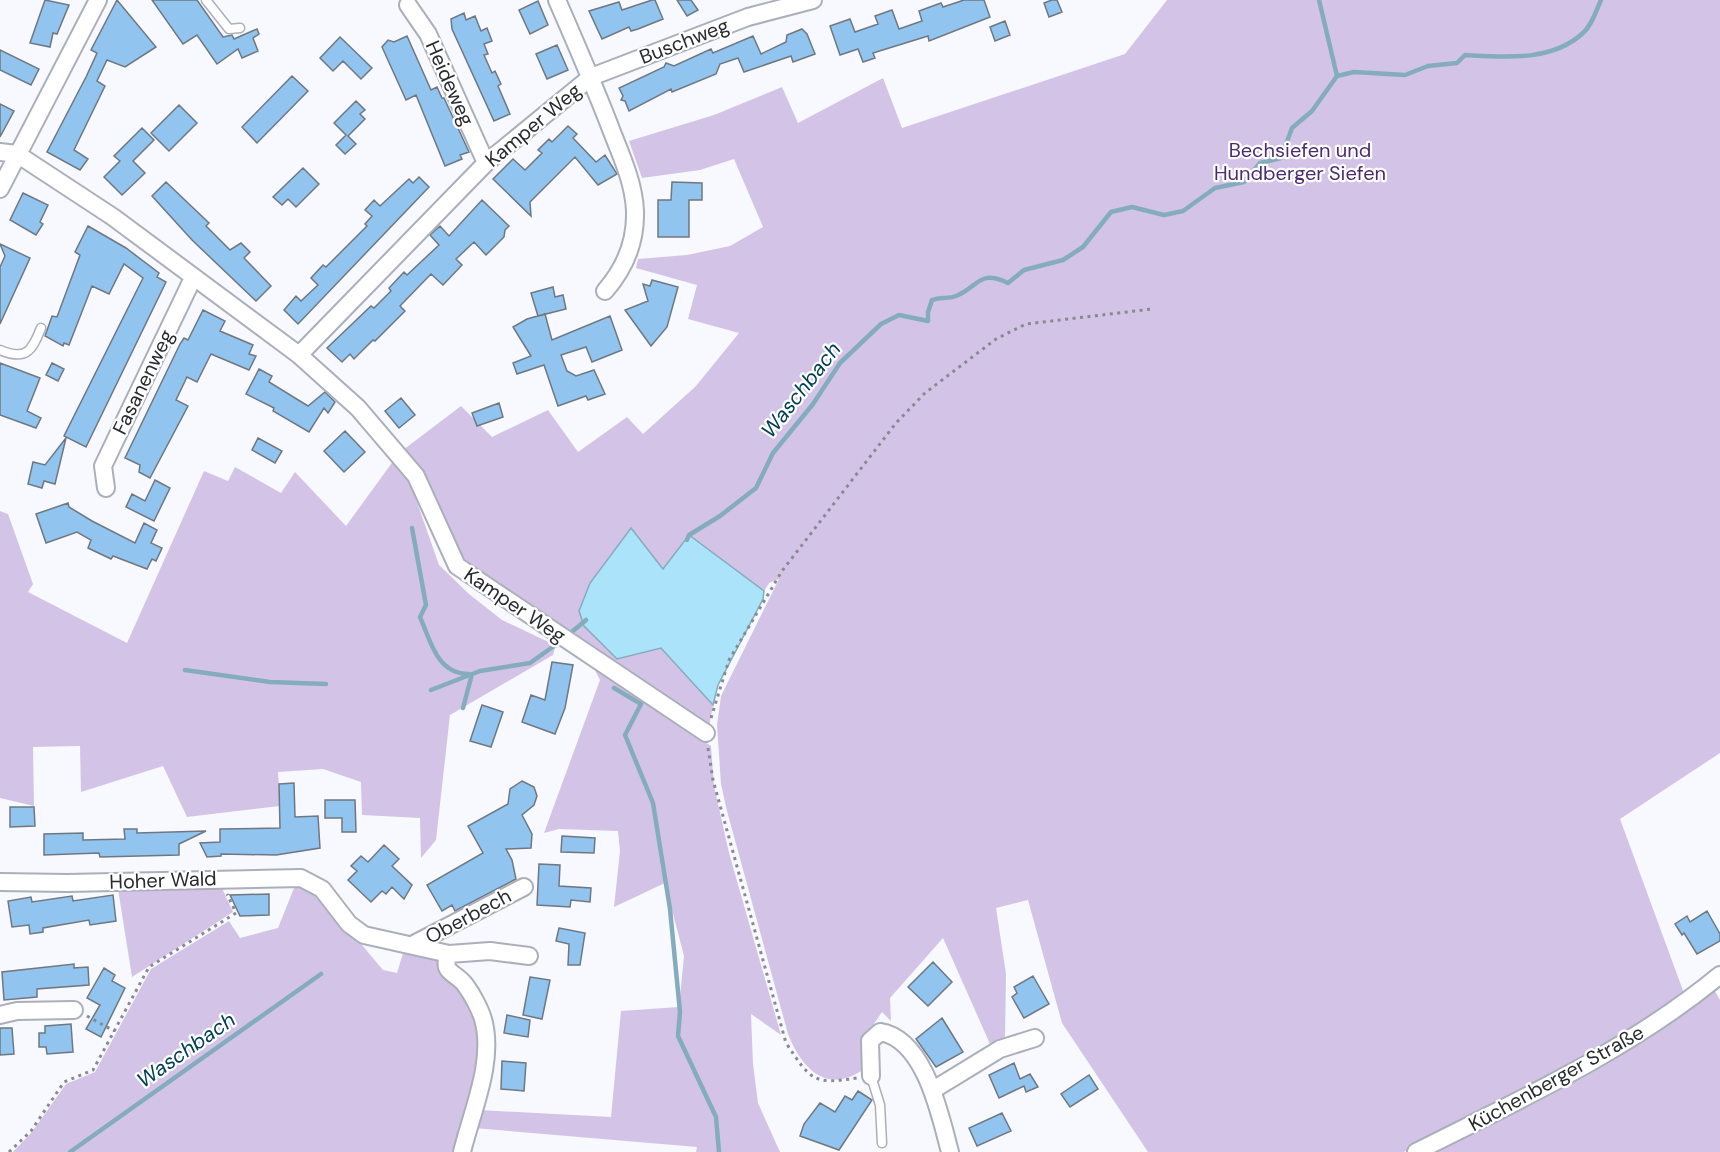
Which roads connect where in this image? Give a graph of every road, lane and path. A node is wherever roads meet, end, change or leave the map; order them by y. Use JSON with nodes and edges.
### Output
{"nodes":[{"id":1,"x":98,"y":0,"type":"edge"},
{"id":2,"x":206,"y":0,"type":"edge"},
{"id":3,"x":557,"y":0,"type":"edge"},
{"id":4,"x":813,"y":0,"type":"edge"},
{"id":5,"x":408,"y":5,"type":"dead end"},
{"id":6,"x":240,"y":28,"type":"dead end"},
{"id":7,"x":591,"y":77,"type":"junction"},
{"id":8,"x":0,"y":152,"type":"edge"},
{"id":9,"x":17,"y":154,"type":"junction"},
{"id":10,"x":486,"y":163,"type":"junction"},
{"id":11,"x":0,"y":189,"type":"edge"},
{"id":12,"x":193,"y":278,"type":"junction"},
{"id":13,"x":606,"y":291,"type":"dead end"},
{"id":14,"x":1152,"y":309,"type":"dead end"},
{"id":15,"x":41,"y":328,"type":"dead end"},
{"id":16,"x":0,"y":350,"type":"edge"},
{"id":17,"x":299,"y":355,"type":"junction"},
{"id":18,"x":106,"y":488,"type":"dead end"},
{"id":19,"x":706,"y":733,"type":"junction"},
{"id":20,"x":220,"y":878,"type":"junction"},
{"id":21,"x":0,"y":882,"type":"edge"},
{"id":22,"x":524,"y":887,"type":"dead end"},
{"id":23,"x":322,"y":889,"type":"joint"},
{"id":24,"x":412,"y":945,"type":"junction"},
{"id":25,"x":449,"y":954,"type":"junction"},
{"id":26,"x":529,"y":956,"type":"dead end"},
{"id":27,"x":1720,"y":975,"type":"edge"},
{"id":28,"x":74,"y":1010,"type":"joint"},
{"id":29,"x":0,"y":1015,"type":"edge"},
{"id":30,"x":114,"y":1031,"type":"junction"},
{"id":31,"x":1035,"y":1038,"type":"dead end"},
{"id":32,"x":871,"y":1076,"type":"junction"},
{"id":33,"x":933,"y":1090,"type":"junction"},
{"id":34,"x":882,"y":1143,"type":"dead end"},
{"id":35,"x":9,"y":1152,"type":"edge"},
{"id":36,"x":462,"y":1152,"type":"edge"},
{"id":37,"x":950,"y":1152,"type":"edge"},
{"id":38,"x":1416,"y":1152,"type":"edge"}],
"edges":[{"from":1,"to":9,"type":"street"},
{"from":2,"to":6,"type":"lane"},
{"from":3,"to":7,"type":"street"},
{"from":4,"to":7,"type":"street","name":"Buschweg"},
{"from":5,"to":10,"type":"street","name":"Heideweg"},
{"from":7,"to":10,"type":"street","name":"Kamper Weg"},
{"from":7,"to":13,"type":"street"},
{"from":8,"to":9,"type":"street"},
{"from":9,"to":11,"type":"street"},
{"from":9,"to":12,"type":"street","name":"Kamper Weg"},
{"from":10,"to":17,"type":"street","name":"Kamper Weg"},
{"from":12,"to":17,"type":"street","name":"Kamper Weg"},
{"from":12,"to":18,"type":"street","name":"Fasanenweg"},
{"from":14,"to":19,"type":"path"},
{"from":15,"to":16,"type":"lane"},
{"from":17,"to":19,"type":"street","name":"Kamper Weg"},
{"from":19,"to":32,"type":"path"},
{"from":20,"to":21,"type":"street","name":"Hoher Wald"},
{"from":20,"to":23,"type":"street","name":"Hoher Wald"},
{"from":20,"to":30,"type":"path"},
{"from":22,"to":24,"type":"street","name":"Oberbech"},
{"from":23,"to":24,"type":"street","name":"Oberbech"},
{"from":24,"to":25,"type":"street","name":"Oberbech"},
{"from":25,"to":26,"type":"street","name":"Oberbech"},
{"from":25,"to":36,"type":"street","name":"Oberbech"},
{"from":27,"to":38,"type":"street","name":"Küchenberger Straße"},
{"from":28,"to":29,"type":"street"},
{"from":28,"to":30,"type":"path"},
{"from":30,"to":35,"type":"path"},
{"from":31,"to":33,"type":"street"},
{"from":32,"to":33,"type":"street"},
{"from":32,"to":34,"type":"lane"},
{"from":33,"to":37,"type":"street"}]}
